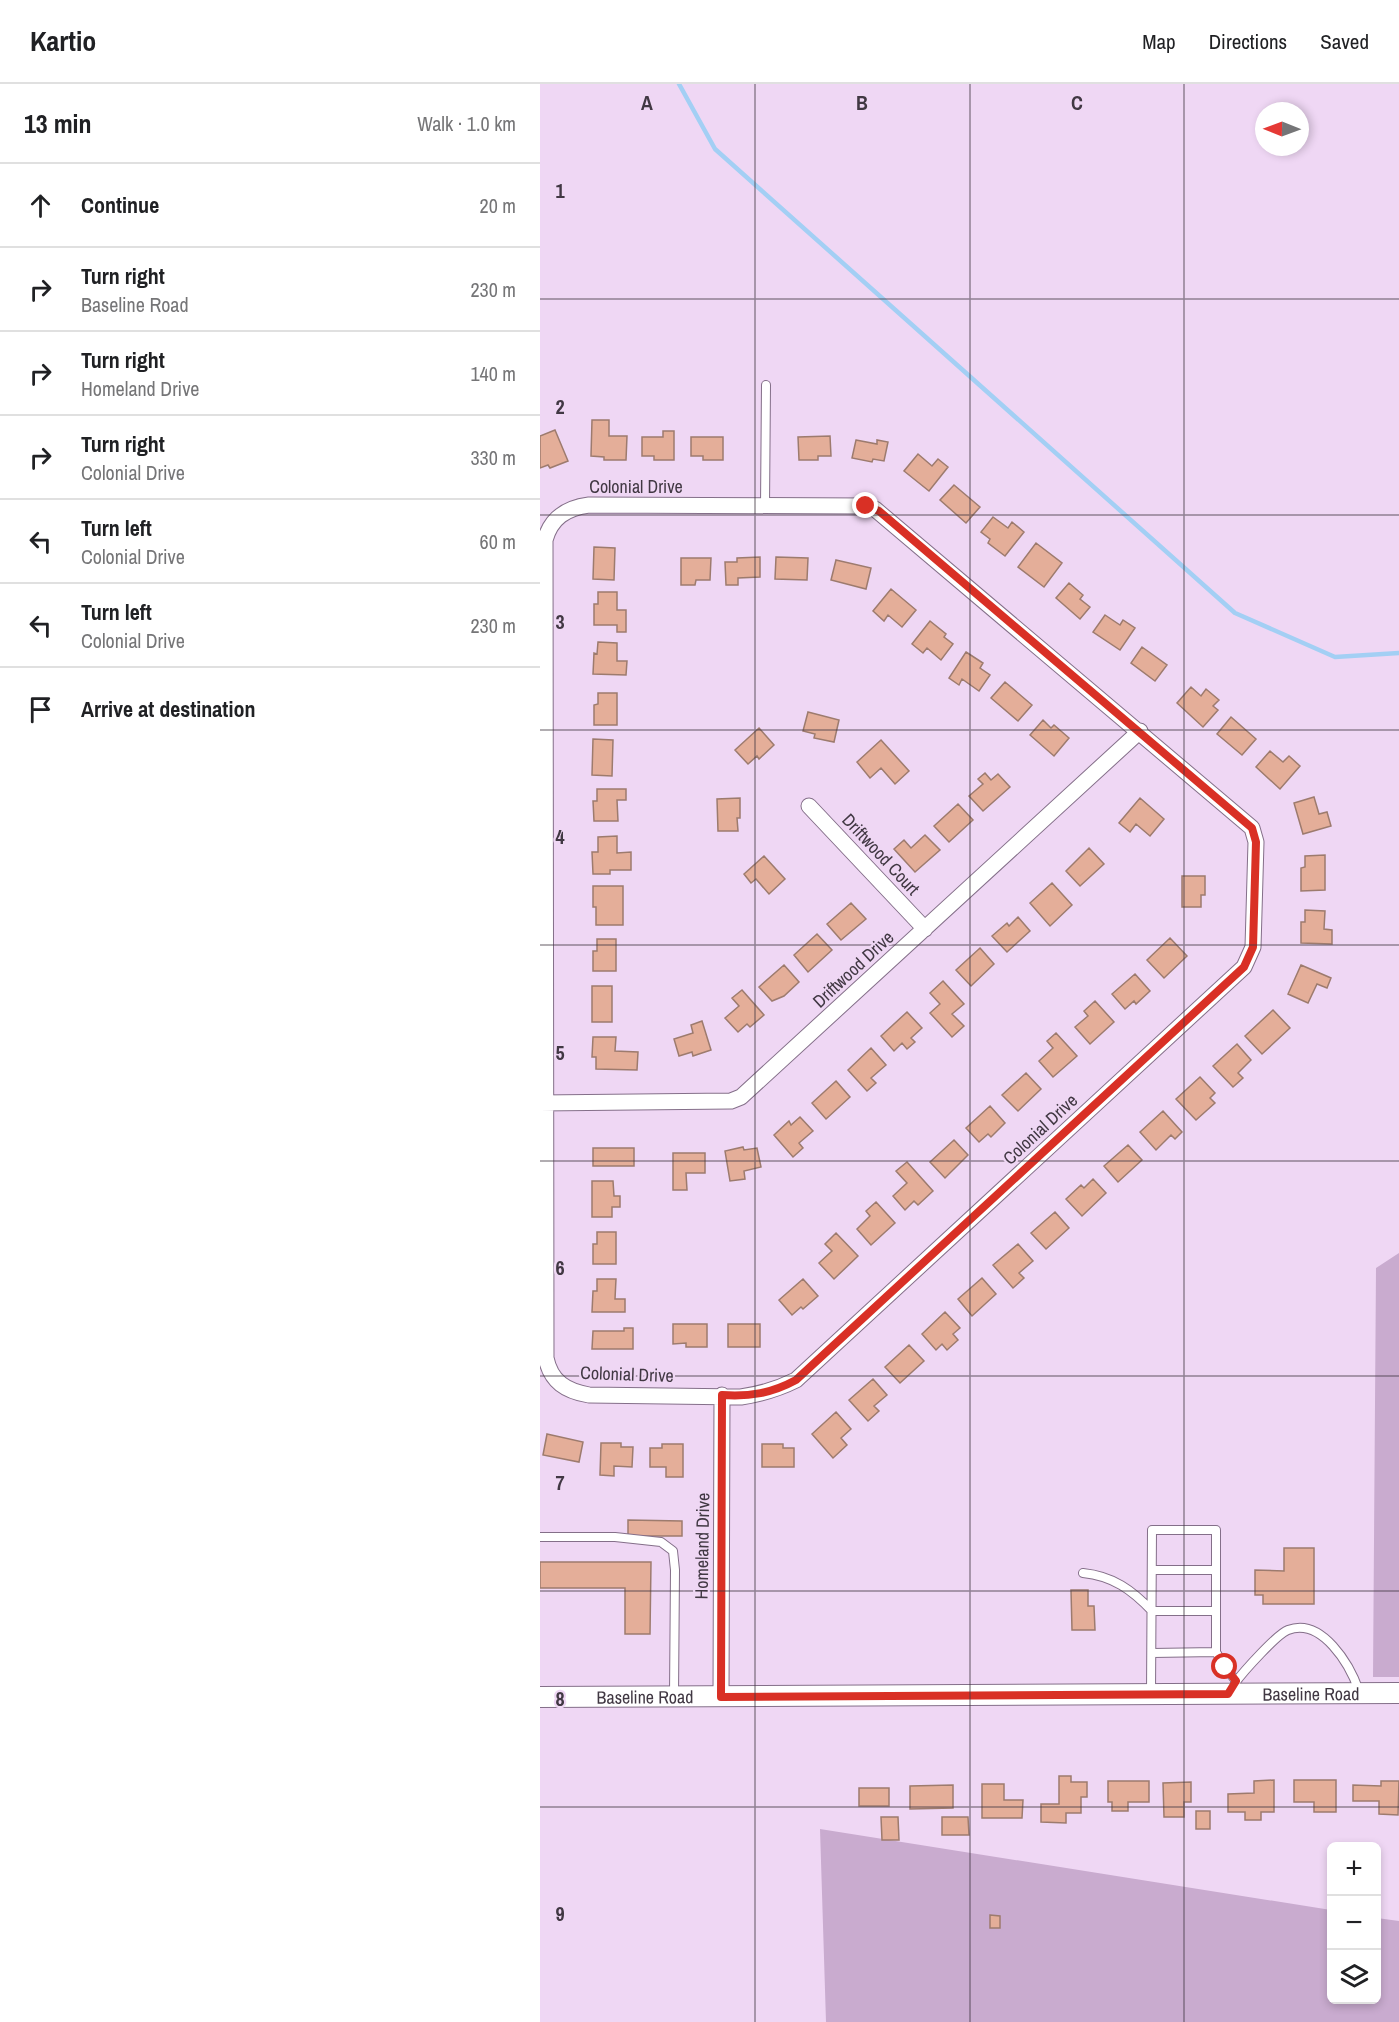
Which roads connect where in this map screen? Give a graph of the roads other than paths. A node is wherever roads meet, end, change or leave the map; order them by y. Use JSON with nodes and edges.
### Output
{"nodes":[{"id":1,"x":766,"y":385,"type":"dead end"},
{"id":2,"x":765,"y":506,"type":"junction"},
{"id":3,"x":1140,"y":731,"type":"junction"},
{"id":4,"x":809,"y":806,"type":"dead end"},
{"id":5,"x":925,"y":929,"type":"junction"},
{"id":6,"x":542,"y":1103,"type":"edge"},
{"id":7,"x":722,"y":1395,"type":"junction"},
{"id":8,"x":540,"y":1537,"type":"edge"},
{"id":9,"x":1152,"y":1570,"type":"junction"},
{"id":10,"x":1216,"y":1570,"type":"junction"},
{"id":11,"x":1083,"y":1573,"type":"dead end"},
{"id":12,"x":1152,"y":1611,"type":"junction"},
{"id":13,"x":1216,"y":1611,"type":"junction"},
{"id":14,"x":1216,"y":1652,"type":"junction"},
{"id":15,"x":1152,"y":1653,"type":"junction"},
{"id":16,"x":1232,"y":1688,"type":"junction"},
{"id":17,"x":1359,"y":1693,"type":"junction"},
{"id":18,"x":1399,"y":1693,"type":"edge"},
{"id":19,"x":1151,"y":1695,"type":"junction"},
{"id":20,"x":674,"y":1696,"type":"junction"},
{"id":21,"x":540,"y":1697,"type":"edge"},
{"id":22,"x":721,"y":1697,"type":"junction"}],
"edges":[{"from":1,"to":2,"type":"lane"},
{"from":2,"to":3,"type":"street","name":"Colonial Drive"},
{"from":2,"to":6,"type":"street","name":"Colonial Drive"},
{"from":3,"to":5,"type":"street","name":"Driftwood Drive"},
{"from":3,"to":7,"type":"street","name":"Colonial Drive"},
{"from":4,"to":5,"type":"street","name":"Driftwood Court"},
{"from":5,"to":6,"type":"street","name":"Driftwood Drive"},
{"from":6,"to":7,"type":"street","name":"Colonial Drive"},
{"from":7,"to":22,"type":"street","name":"Homeland Drive"},
{"from":8,"to":20,"type":"lane"},
{"from":9,"to":10,"type":"lane"},
{"from":9,"to":10,"type":"lane"},
{"from":9,"to":12,"type":"lane"},
{"from":10,"to":13,"type":"lane"},
{"from":11,"to":12,"type":"lane"},
{"from":12,"to":13,"type":"lane"},
{"from":12,"to":15,"type":"lane"},
{"from":13,"to":14,"type":"lane"},
{"from":14,"to":15,"type":"lane"},
{"from":14,"to":16,"type":"lane"},
{"from":15,"to":19,"type":"lane"},
{"from":16,"to":17,"type":"street","name":"Baseline Road"},
{"from":16,"to":17,"type":"lane"},
{"from":16,"to":19,"type":"street","name":"Baseline Road"},
{"from":17,"to":18,"type":"street","name":"Baseline Road"},
{"from":19,"to":22,"type":"street","name":"Baseline Road"},
{"from":20,"to":21,"type":"street","name":"Baseline Road"},
{"from":20,"to":22,"type":"street","name":"Baseline Road"}]}
